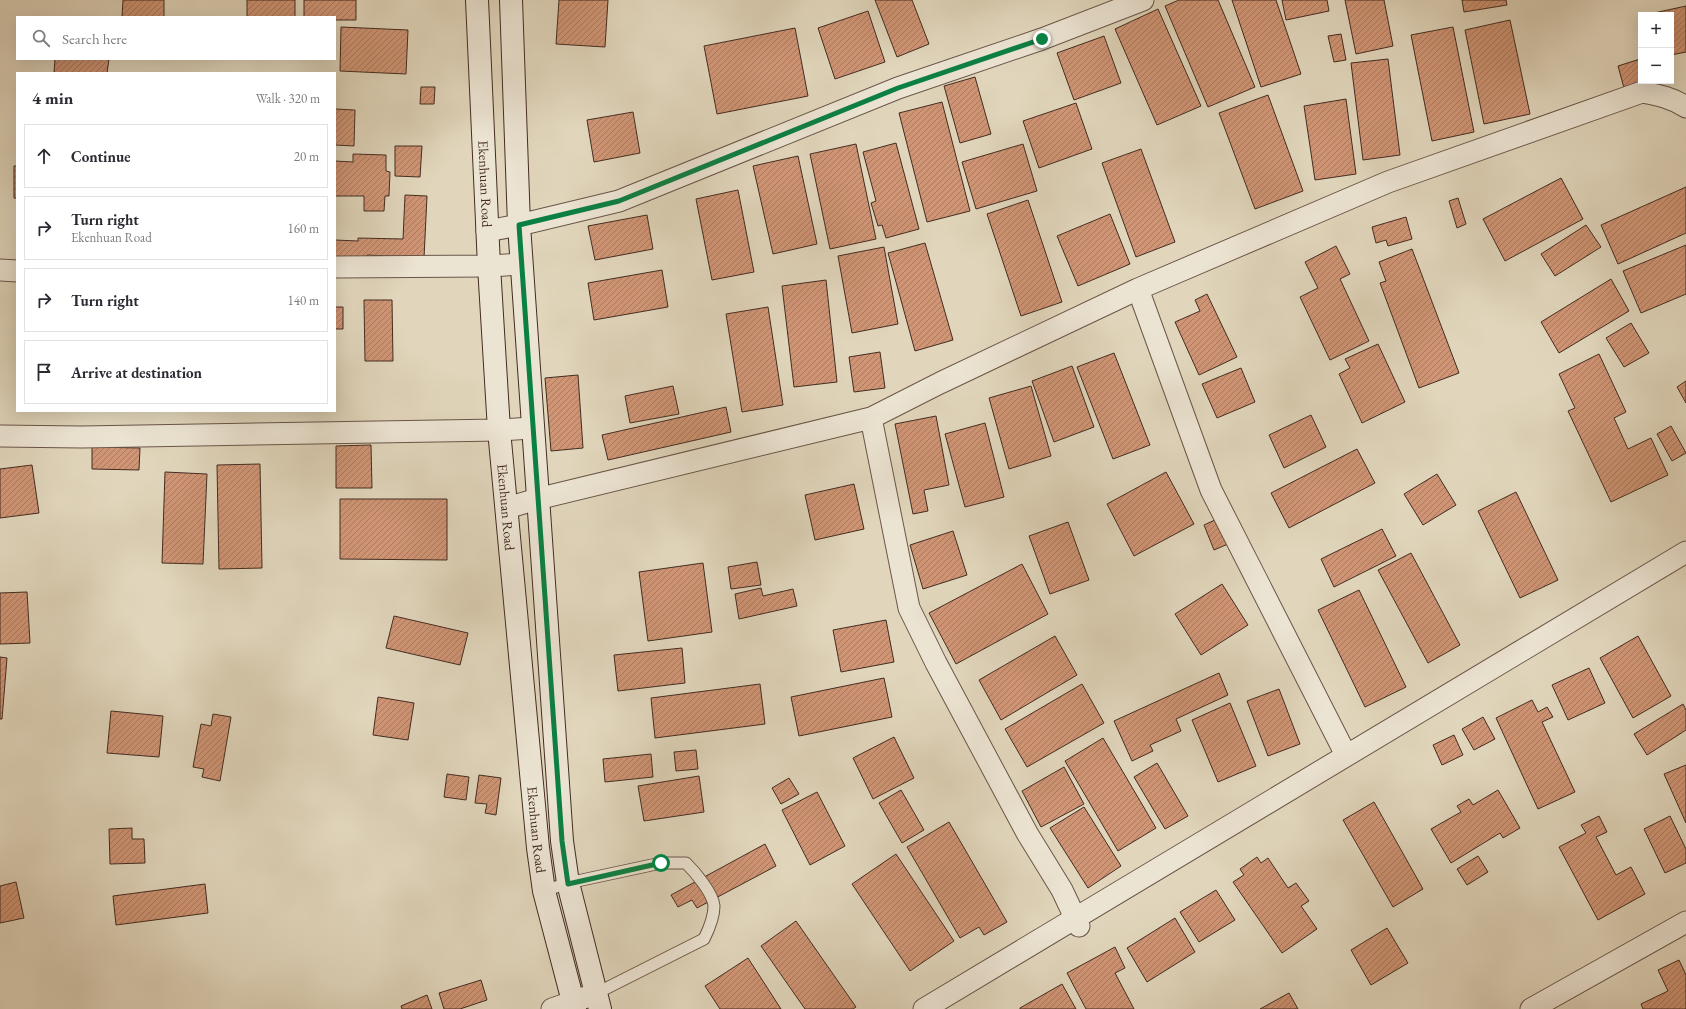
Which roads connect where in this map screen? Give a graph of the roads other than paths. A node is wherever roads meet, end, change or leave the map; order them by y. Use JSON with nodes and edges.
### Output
{"nodes":[{"id":1,"x":477,"y":0,"type":"edge"},
{"id":2,"x":511,"y":0,"type":"edge"},
{"id":3,"x":1143,"y":0,"type":"edge"},
{"id":4,"x":1686,"y":107,"type":"edge"},
{"id":5,"x":519,"y":225,"type":"junction"},
{"id":6,"x":487,"y":231,"type":"junction"},
{"id":7,"x":521,"y":264,"type":"junction"},
{"id":8,"x":489,"y":266,"type":"junction"},
{"id":9,"x":336,"y":267,"type":"edge"},
{"id":10,"x":0,"y":270,"type":"edge"},
{"id":11,"x":16,"y":271,"type":"edge"},
{"id":12,"x":1138,"y":289,"type":"junction"},
{"id":13,"x":871,"y":418,"type":"junction"},
{"id":14,"x":532,"y":428,"type":"junction"},
{"id":15,"x":499,"y":430,"type":"junction"},
{"id":16,"x":0,"y":436,"type":"edge"},
{"id":17,"x":537,"y":499,"type":"junction"},
{"id":18,"x":507,"y":508,"type":"junction"},
{"id":19,"x":1686,"y":552,"type":"edge"},
{"id":20,"x":1346,"y":755,"type":"junction"},
{"id":21,"x":568,"y":884,"type":"junction"},
{"id":22,"x":544,"y":891,"type":"junction"},
{"id":23,"x":1686,"y":922,"type":"edge"},
{"id":24,"x":1079,"y":926,"type":"dead end"},
{"id":25,"x":597,"y":1001,"type":"edge"},
{"id":26,"x":573,"y":1005,"type":"edge"},
{"id":27,"x":552,"y":1009,"type":"edge"},
{"id":28,"x":924,"y":1009,"type":"edge"},
{"id":29,"x":1531,"y":1009,"type":"edge"}],
"edges":[{"from":1,"to":6,"type":"main road","name":"Ekenhuan Road"},
{"from":2,"to":5,"type":"main road","name":"Ekenhuan Road"},
{"from":3,"to":5,"type":"street"},
{"from":4,"to":12,"type":"street"},
{"from":5,"to":6,"type":"street"},
{"from":5,"to":7,"type":"main road","name":"Ekenhuan Road"},
{"from":6,"to":8,"type":"main road","name":"Ekenhuan Road"},
{"from":7,"to":8,"type":"street"},
{"from":7,"to":14,"type":"main road","name":"Ekenhuan Road"},
{"from":8,"to":9,"type":"street"},
{"from":8,"to":15,"type":"main road","name":"Ekenhuan Road"},
{"from":10,"to":11,"type":"street"},
{"from":12,"to":13,"type":"street"},
{"from":12,"to":20,"type":"street"},
{"from":13,"to":17,"type":"street"},
{"from":13,"to":24,"type":"street"},
{"from":14,"to":15,"type":"street"},
{"from":14,"to":17,"type":"main road","name":"Ekenhuan Road"},
{"from":15,"to":16,"type":"street"},
{"from":15,"to":18,"type":"main road","name":"Ekenhuan Road"},
{"from":17,"to":18,"type":"street"},
{"from":17,"to":21,"type":"main road","name":"Ekenhuan Road"},
{"from":18,"to":22,"type":"main road","name":"Ekenhuan Road"},
{"from":19,"to":20,"type":"street"},
{"from":20,"to":28,"type":"street"},
{"from":21,"to":22,"type":"lane"},
{"from":21,"to":25,"type":"main road","name":"Ekenhuan Road"},
{"from":21,"to":25,"type":"lane"},
{"from":22,"to":26,"type":"main road","name":"Ekenhuan Road"},
{"from":23,"to":29,"type":"street"},
{"from":25,"to":26,"type":"street"},
{"from":26,"to":27,"type":"street"}]}
